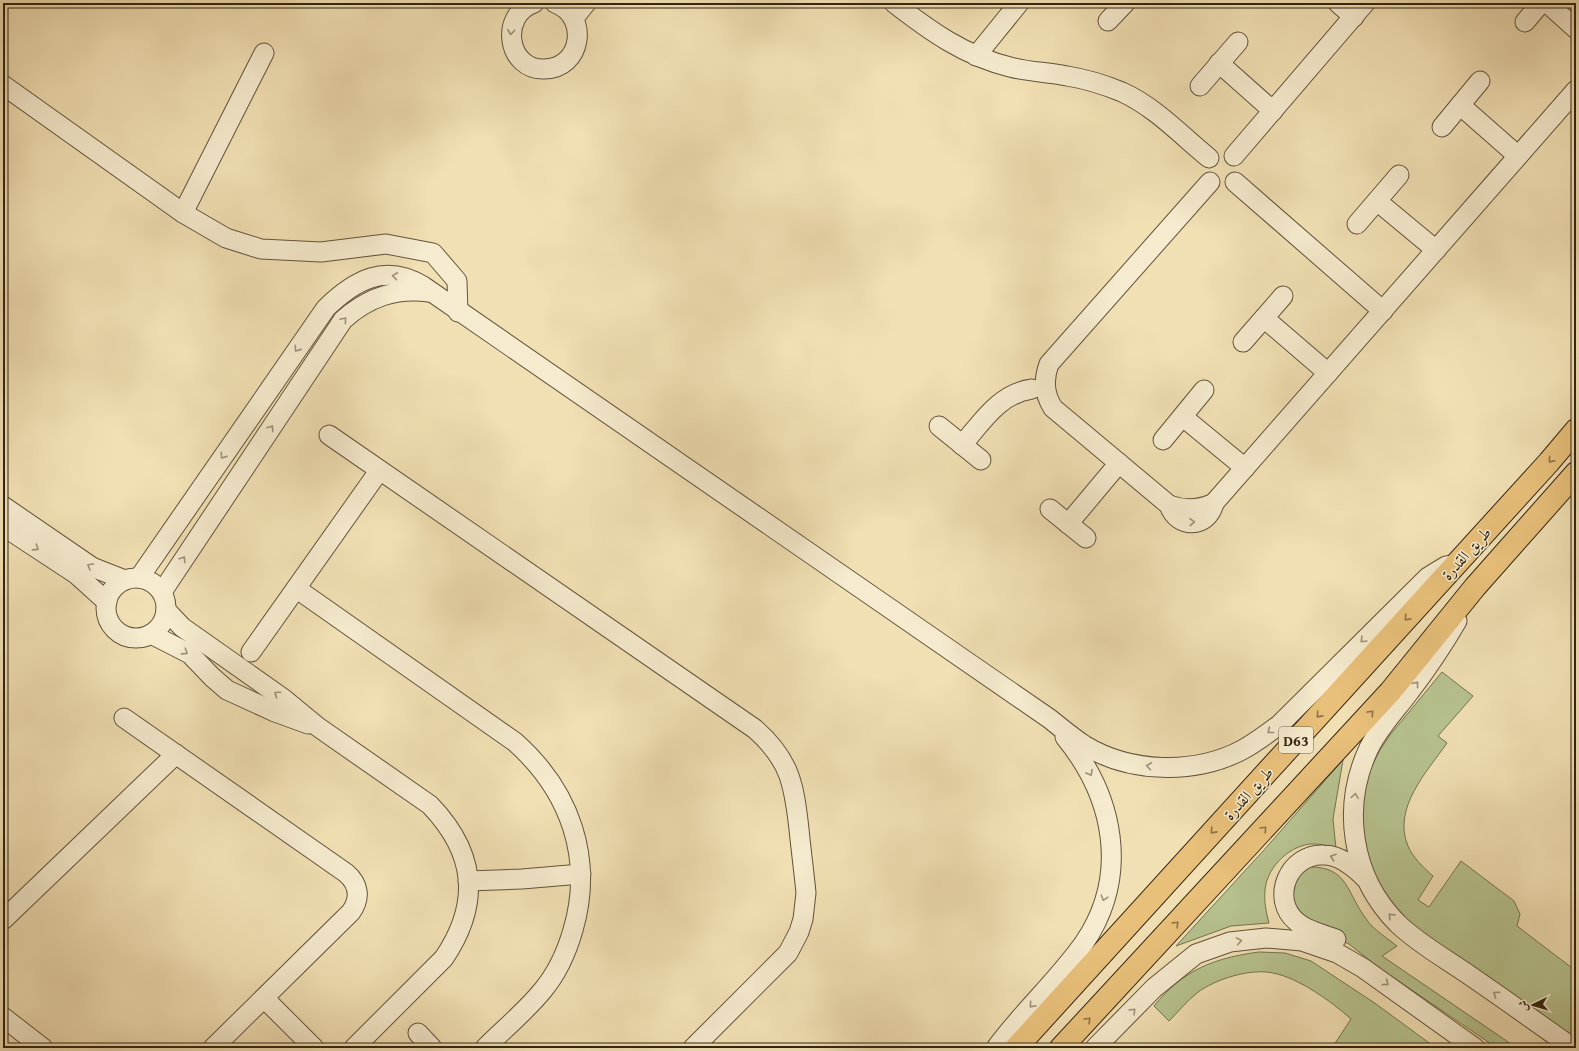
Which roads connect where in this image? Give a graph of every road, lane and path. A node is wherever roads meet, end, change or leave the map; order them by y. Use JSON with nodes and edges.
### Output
{"nodes":[{"id":1,"x":534,"y":3,"type":"edge"},
{"id":2,"x":555,"y":3,"type":"edge"},
{"id":3,"x":586,"y":3,"type":"edge"},
{"id":4,"x":894,"y":3,"type":"edge"},
{"id":5,"x":1019,"y":3,"type":"edge"},
{"id":6,"x":1125,"y":3,"type":"edge"},
{"id":7,"x":1338,"y":3,"type":"edge"},
{"id":8,"x":1541,"y":3,"type":"edge"},
{"id":9,"x":1547,"y":3,"type":"edge"},
{"id":10,"x":1359,"y":10,"type":"edge"},
{"id":11,"x":574,"y":18,"type":"junction"},
{"id":12,"x":1108,"y":21,"type":"dead end"},
{"id":13,"x":1525,"y":22,"type":"dead end"},
{"id":14,"x":1576,"y":29,"type":"edge"},
{"id":15,"x":1238,"y":42,"type":"dead end"},
{"id":16,"x":264,"y":53,"type":"dead end"},
{"id":17,"x":976,"y":56,"type":"junction"},
{"id":18,"x":1219,"y":63,"type":"junction"},
{"id":19,"x":1480,"y":81,"type":"dead end"},
{"id":20,"x":3,"y":85,"type":"edge"},
{"id":21,"x":1200,"y":86,"type":"dead end"},
{"id":22,"x":1576,"y":90,"type":"edge"},
{"id":23,"x":1460,"y":105,"type":"junction"},
{"id":24,"x":1273,"y":111,"type":"junction"},
{"id":25,"x":1442,"y":128,"type":"dead end"},
{"id":26,"x":1234,"y":156,"type":"junction"},
{"id":27,"x":1518,"y":156,"type":"junction"},
{"id":28,"x":1209,"y":158,"type":"junction"},
{"id":29,"x":1399,"y":175,"type":"dead end"},
{"id":30,"x":1210,"y":182,"type":"junction"},
{"id":31,"x":1235,"y":182,"type":"junction"},
{"id":32,"x":1377,"y":201,"type":"junction"},
{"id":33,"x":183,"y":213,"type":"junction"},
{"id":34,"x":1357,"y":224,"type":"dead end"},
{"id":35,"x":1436,"y":250,"type":"junction"},
{"id":36,"x":430,"y":292,"type":"junction"},
{"id":37,"x":1283,"y":296,"type":"dead end"},
{"id":38,"x":1383,"y":311,"type":"junction"},
{"id":39,"x":458,"y":312,"type":"junction"},
{"id":40,"x":1264,"y":318,"type":"junction"},
{"id":41,"x":1242,"y":342,"type":"dead end"},
{"id":42,"x":1049,"y":364,"type":"junction"},
{"id":43,"x":1328,"y":373,"type":"junction"},
{"id":44,"x":1032,"y":389,"type":"junction"},
{"id":45,"x":1204,"y":390,"type":"dead end"},
{"id":46,"x":1053,"y":408,"type":"junction"},
{"id":47,"x":1183,"y":416,"type":"junction"},
{"id":48,"x":939,"y":426,"type":"dead end"},
{"id":49,"x":1576,"y":430,"type":"edge"},
{"id":50,"x":329,"y":435,"type":"dead end"},
{"id":51,"x":1163,"y":440,"type":"dead end"},
{"id":52,"x":962,"y":445,"type":"junction"},
{"id":53,"x":981,"y":460,"type":"dead end"},
{"id":54,"x":1119,"y":464,"type":"junction"},
{"id":55,"x":1245,"y":468,"type":"junction"},
{"id":56,"x":379,"y":471,"type":"junction"},
{"id":57,"x":1576,"y":473,"type":"edge"},
{"id":58,"x":3,"y":506,"type":"edge"},
{"id":59,"x":1050,"y":509,"type":"dead end"},
{"id":60,"x":1068,"y":524,"type":"junction"},
{"id":61,"x":3,"y":526,"type":"edge"},
{"id":62,"x":1086,"y":538,"type":"dead end"},
{"id":63,"x":1457,"y":564,"type":"junction"},
{"id":64,"x":132,"y":579,"type":"junction"},
{"id":65,"x":1475,"y":587,"type":"junction"},
{"id":66,"x":297,"y":589,"type":"junction"},
{"id":67,"x":164,"y":601,"type":"junction"},
{"id":68,"x":107,"y":602,"type":"junction"},
{"id":69,"x":151,"y":634,"type":"junction"},
{"id":70,"x":251,"y":652,"type":"dead end"},
{"id":71,"x":241,"y":669,"type":"junction"},
{"id":72,"x":227,"y":690,"type":"junction"},
{"id":73,"x":124,"y":718,"type":"dead end"},
{"id":74,"x":1050,"y":719,"type":"junction"},
{"id":75,"x":318,"y":727,"type":"junction"},
{"id":76,"x":176,"y":754,"type":"junction"},
{"id":77,"x":581,"y":874,"type":"junction"},
{"id":78,"x":1365,"y":878,"type":"junction"},
{"id":79,"x":468,"y":881,"type":"junction"},
{"id":80,"x":3,"y":920,"type":"edge"},
{"id":81,"x":1367,"y":970,"type":"junction"},
{"id":82,"x":264,"y":998,"type":"junction"},
{"id":83,"x":3,"y":1017,"type":"edge"},
{"id":84,"x":418,"y":1033,"type":"dead end"},
{"id":85,"x":43,"y":1048,"type":"edge"},
{"id":86,"x":213,"y":1048,"type":"edge"},
{"id":87,"x":314,"y":1048,"type":"edge"},
{"id":88,"x":354,"y":1048,"type":"edge"},
{"id":89,"x":432,"y":1048,"type":"edge"},
{"id":90,"x":485,"y":1048,"type":"edge"},
{"id":91,"x":694,"y":1048,"type":"edge"},
{"id":92,"x":996,"y":1048,"type":"edge"},
{"id":93,"x":1016,"y":1048,"type":"edge"},
{"id":94,"x":1060,"y":1048,"type":"edge"},
{"id":95,"x":1095,"y":1048,"type":"edge"},
{"id":96,"x":1475,"y":1048,"type":"edge"},
{"id":97,"x":1574,"y":1048,"type":"edge"}],
"edges":[{"from":1,"to":11,"type":"street","one_way":true},
{"from":2,"to":11,"type":"street"},
{"from":3,"to":11,"type":"street"},
{"from":4,"to":17,"type":"street"},
{"from":5,"to":17,"type":"street"},
{"from":6,"to":12,"type":"street"},
{"from":7,"to":10,"type":"street"},
{"from":8,"to":13,"type":"street"},
{"from":9,"to":14,"type":"street"},
{"from":10,"to":24,"type":"street"},
{"from":15,"to":18,"type":"street"},
{"from":16,"to":33,"type":"street"},
{"from":17,"to":28,"type":"street"},
{"from":18,"to":21,"type":"street"},
{"from":18,"to":24,"type":"street"},
{"from":19,"to":23,"type":"street"},
{"from":20,"to":33,"type":"street"},
{"from":22,"to":27,"type":"street"},
{"from":23,"to":25,"type":"street"},
{"from":23,"to":27,"type":"street"},
{"from":24,"to":26,"type":"street"},
{"from":26,"to":28,"type":"street"},
{"from":26,"to":31,"type":"street"},
{"from":27,"to":35,"type":"street"},
{"from":28,"to":30,"type":"street"},
{"from":29,"to":32,"type":"street"},
{"from":30,"to":31,"type":"street"},
{"from":30,"to":42,"type":"street"},
{"from":31,"to":38,"type":"street"},
{"from":32,"to":34,"type":"street"},
{"from":32,"to":35,"type":"street"},
{"from":33,"to":39,"type":"street"},
{"from":35,"to":38,"type":"street"},
{"from":36,"to":39,"type":"street"},
{"from":36,"to":64,"type":"street","one_way":true},
{"from":67,"to":36,"type":"street","one_way":true},
{"from":37,"to":40,"type":"street"},
{"from":38,"to":43,"type":"street"},
{"from":39,"to":74,"type":"street"},
{"from":40,"to":41,"type":"street"},
{"from":40,"to":43,"type":"street"},
{"from":42,"to":44,"type":"street"},
{"from":42,"to":46,"type":"street"},
{"from":43,"to":55,"type":"street"},
{"from":44,"to":46,"type":"street"},
{"from":44,"to":52,"type":"street"},
{"from":45,"to":47,"type":"street"},
{"from":46,"to":54,"type":"street"},
{"from":47,"to":51,"type":"street"},
{"from":47,"to":55,"type":"street"},
{"from":48,"to":52,"type":"street"},
{"from":49,"to":63,"type":"main road","name":"طريق القدرة","number":"D63","one_way":true},
{"from":50,"to":56,"type":"street"},
{"from":52,"to":53,"type":"street"},
{"from":54,"to":55,"type":"street"},
{"from":54,"to":60,"type":"street"},
{"from":56,"to":66,"type":"street"},
{"from":56,"to":91,"type":"street"},
{"from":57,"to":65,"type":"main road","name":"طريق القدرة","number":"D63"},
{"from":64,"to":58,"type":"street","one_way":true},
{"from":59,"to":60,"type":"street"},
{"from":60,"to":62,"type":"street"},
{"from":61,"to":68,"type":"street","one_way":true},
{"from":63,"to":74,"type":"street","one_way":true},
{"from":63,"to":93,"type":"main road","name":"طريق القدرة","number":"D63","one_way":true},
{"from":64,"to":67,"type":"street"},
{"from":64,"to":68,"type":"street"},
{"from":78,"to":65,"type":"street","one_way":true},
{"from":94,"to":65,"type":"main road","name":"طريق القدرة","number":"D63","one_way":true},
{"from":66,"to":70,"type":"street"},
{"from":66,"to":77,"type":"street"},
{"from":67,"to":69,"type":"street"},
{"from":67,"to":71,"type":"street"},
{"from":68,"to":69,"type":"street"},
{"from":69,"to":72,"type":"street","one_way":true},
{"from":71,"to":72,"type":"street"},
{"from":75,"to":71,"type":"street","one_way":true},
{"from":72,"to":75,"type":"street"},
{"from":73,"to":76,"type":"street"},
{"from":74,"to":92,"type":"street","one_way":true},
{"from":75,"to":79,"type":"street"},
{"from":76,"to":80,"type":"street"},
{"from":76,"to":82,"type":"street"},
{"from":77,"to":79,"type":"street"},
{"from":77,"to":90,"type":"street"},
{"from":78,"to":81,"type":"street","one_way":true},
{"from":97,"to":78,"type":"street","one_way":true},
{"from":79,"to":88,"type":"street"},
{"from":95,"to":81,"type":"street","one_way":true},
{"from":81,"to":96,"type":"street","one_way":true},
{"from":82,"to":86,"type":"street"},
{"from":82,"to":87,"type":"street"},
{"from":83,"to":85,"type":"street"},
{"from":84,"to":89,"type":"street"}]}
